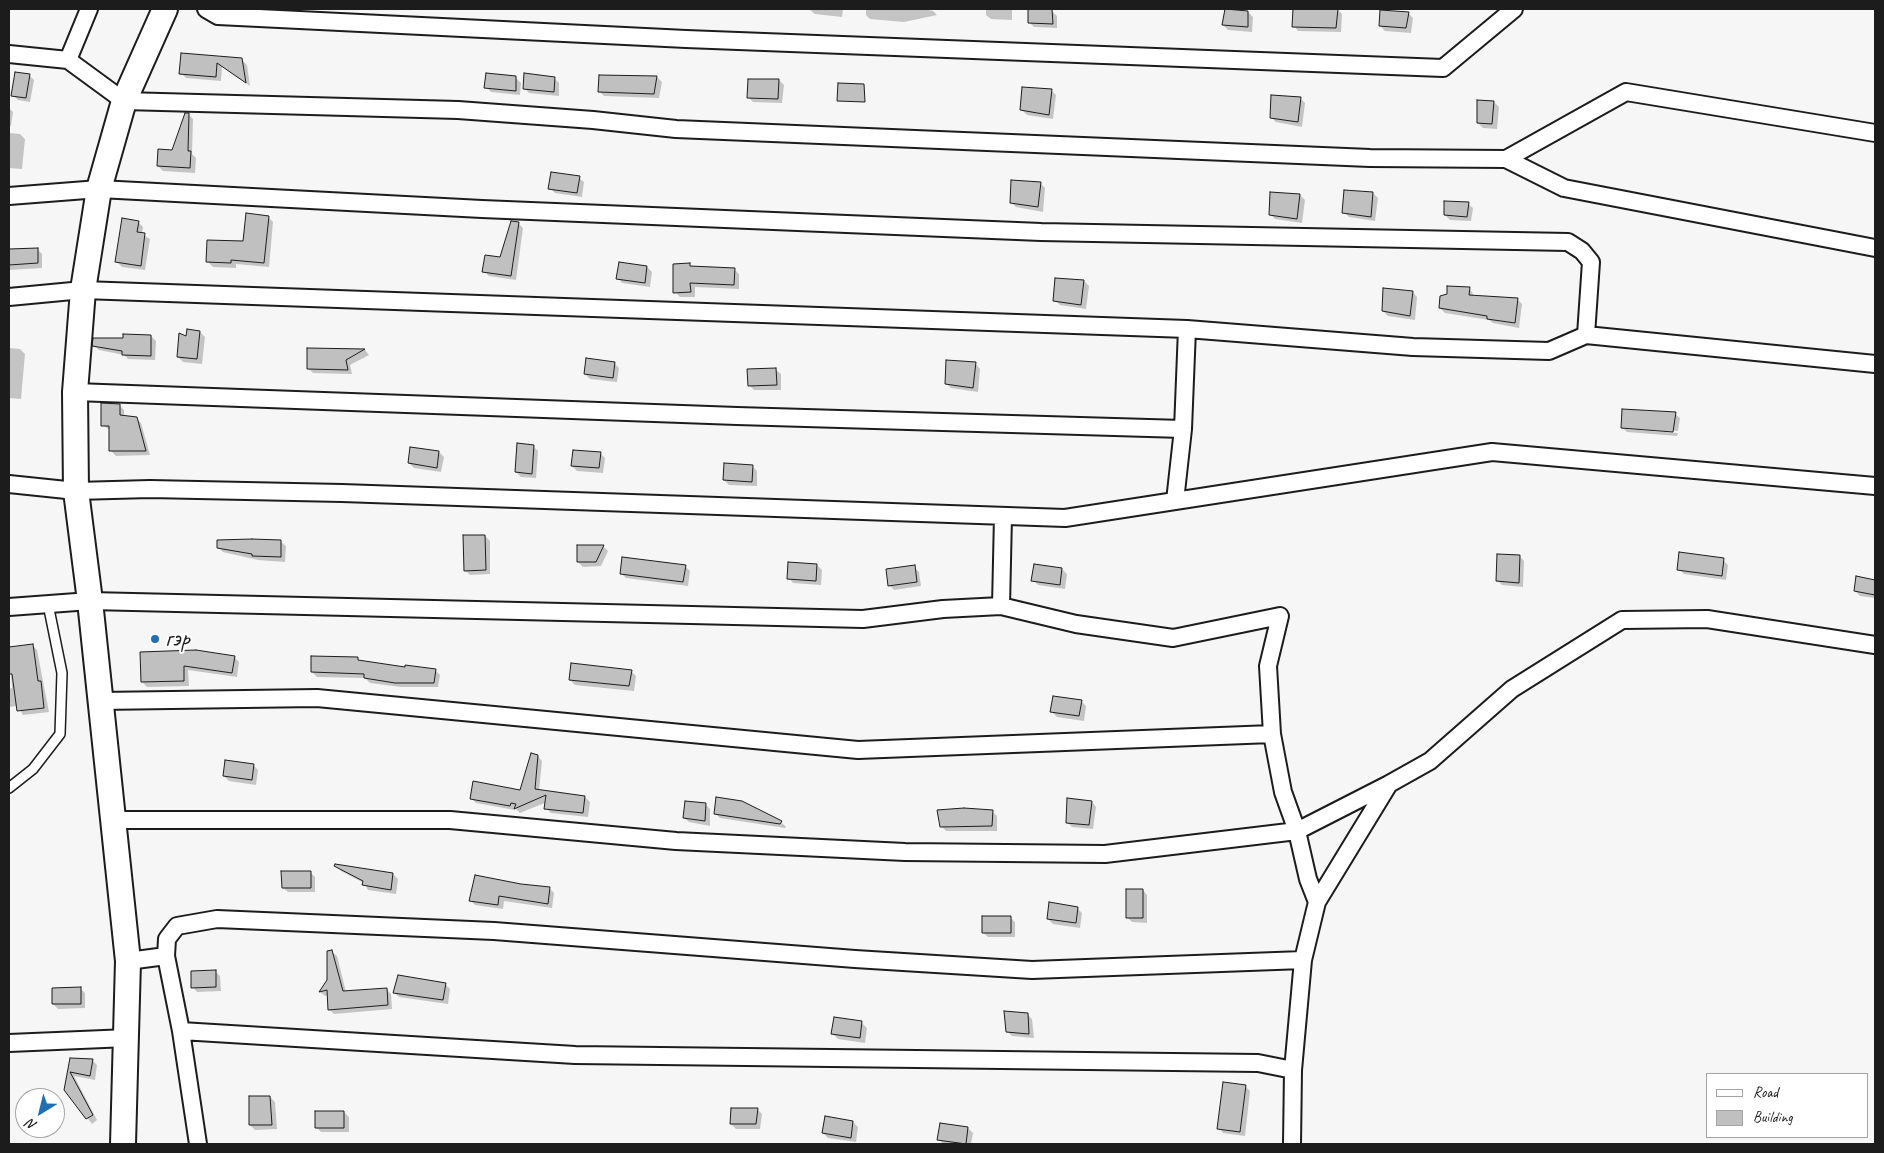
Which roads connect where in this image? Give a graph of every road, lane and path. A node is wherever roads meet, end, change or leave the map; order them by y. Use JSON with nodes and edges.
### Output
{"nodes":[{"id":1,"x":89,"y":9,"type":"edge"},
{"id":2,"x":164,"y":9,"type":"edge"},
{"id":3,"x":1514,"y":9,"type":"edge"},
{"id":4,"x":215,"y":11,"type":"edge"},
{"id":5,"x":9,"y":54,"type":"edge"},
{"id":6,"x":68,"y":60,"type":"junction"},
{"id":7,"x":124,"y":101,"type":"junction"},
{"id":8,"x":1875,"y":134,"type":"edge"},
{"id":9,"x":1506,"y":160,"type":"junction"},
{"id":10,"x":99,"y":189,"type":"junction"},
{"id":11,"x":9,"y":196,"type":"edge"},
{"id":12,"x":1875,"y":248,"type":"edge"},
{"id":13,"x":83,"y":290,"type":"junction"},
{"id":14,"x":9,"y":297,"type":"edge"},
{"id":15,"x":1187,"y":330,"type":"junction"},
{"id":16,"x":1586,"y":335,"type":"junction"},
{"id":17,"x":1875,"y":364,"type":"edge"},
{"id":18,"x":75,"y":392,"type":"junction"},
{"id":19,"x":1183,"y":429,"type":"junction"},
{"id":20,"x":9,"y":484,"type":"edge"},
{"id":21,"x":1875,"y":486,"type":"edge"},
{"id":22,"x":76,"y":491,"type":"junction"},
{"id":23,"x":1175,"y":501,"type":"junction"},
{"id":24,"x":1003,"y":516,"type":"junction"},
{"id":25,"x":90,"y":601,"type":"junction"},
{"id":26,"x":48,"y":604,"type":"junction"},
{"id":27,"x":1001,"y":606,"type":"junction"},
{"id":28,"x":9,"y":607,"type":"edge"},
{"id":29,"x":1875,"y":645,"type":"edge"},
{"id":30,"x":99,"y":701,"type":"junction"},
{"id":31,"x":1272,"y":734,"type":"junction"},
{"id":32,"x":1389,"y":784,"type":"junction"},
{"id":33,"x":9,"y":788,"type":"edge"},
{"id":34,"x":114,"y":820,"type":"junction"},
{"id":35,"x":1297,"y":830,"type":"junction"},
{"id":36,"x":1317,"y":902,"type":"junction"},
{"id":37,"x":166,"y":956,"type":"junction"},
{"id":38,"x":1303,"y":960,"type":"junction"},
{"id":39,"x":128,"y":961,"type":"junction"},
{"id":40,"x":181,"y":1031,"type":"junction"},
{"id":41,"x":128,"y":1038,"type":"junction"},
{"id":42,"x":9,"y":1043,"type":"edge"},
{"id":43,"x":1293,"y":1070,"type":"junction"},
{"id":44,"x":123,"y":1144,"type":"edge"},
{"id":45,"x":198,"y":1144,"type":"edge"},
{"id":46,"x":1292,"y":1144,"type":"edge"}],
"edges":[{"from":1,"to":6,"type":"street"},
{"from":2,"to":7,"type":"street"},
{"from":3,"to":4,"type":"street"},
{"from":5,"to":6,"type":"street"},
{"from":6,"to":7,"type":"street"},
{"from":7,"to":9,"type":"street"},
{"from":7,"to":10,"type":"street"},
{"from":8,"to":9,"type":"street"},
{"from":9,"to":12,"type":"street"},
{"from":10,"to":11,"type":"street"},
{"from":10,"to":13,"type":"street"},
{"from":10,"to":16,"type":"street"},
{"from":13,"to":14,"type":"street"},
{"from":13,"to":15,"type":"street"},
{"from":13,"to":18,"type":"street"},
{"from":15,"to":16,"type":"street"},
{"from":15,"to":19,"type":"street"},
{"from":16,"to":17,"type":"street"},
{"from":18,"to":19,"type":"street"},
{"from":18,"to":22,"type":"street"},
{"from":19,"to":23,"type":"street"},
{"from":20,"to":22,"type":"street"},
{"from":21,"to":23,"type":"street"},
{"from":22,"to":24,"type":"street"},
{"from":22,"to":25,"type":"street"},
{"from":23,"to":24,"type":"street"},
{"from":24,"to":27,"type":"street"},
{"from":25,"to":26,"type":"street"},
{"from":25,"to":27,"type":"street"},
{"from":25,"to":30,"type":"street"},
{"from":26,"to":28,"type":"street"},
{"from":26,"to":33,"type":"lane"},
{"from":27,"to":31,"type":"street"},
{"from":29,"to":32,"type":"street"},
{"from":30,"to":31,"type":"street"},
{"from":30,"to":34,"type":"street"},
{"from":31,"to":35,"type":"street"},
{"from":32,"to":35,"type":"street"},
{"from":32,"to":36,"type":"street"},
{"from":34,"to":35,"type":"street"},
{"from":34,"to":39,"type":"street"},
{"from":35,"to":36,"type":"street"},
{"from":36,"to":38,"type":"street"},
{"from":37,"to":38,"type":"street"},
{"from":37,"to":39,"type":"street"},
{"from":37,"to":40,"type":"street"},
{"from":38,"to":43,"type":"street"},
{"from":39,"to":41,"type":"street"},
{"from":40,"to":43,"type":"street"},
{"from":40,"to":45,"type":"street"},
{"from":41,"to":42,"type":"street"},
{"from":41,"to":44,"type":"street"},
{"from":43,"to":46,"type":"street"}]}
